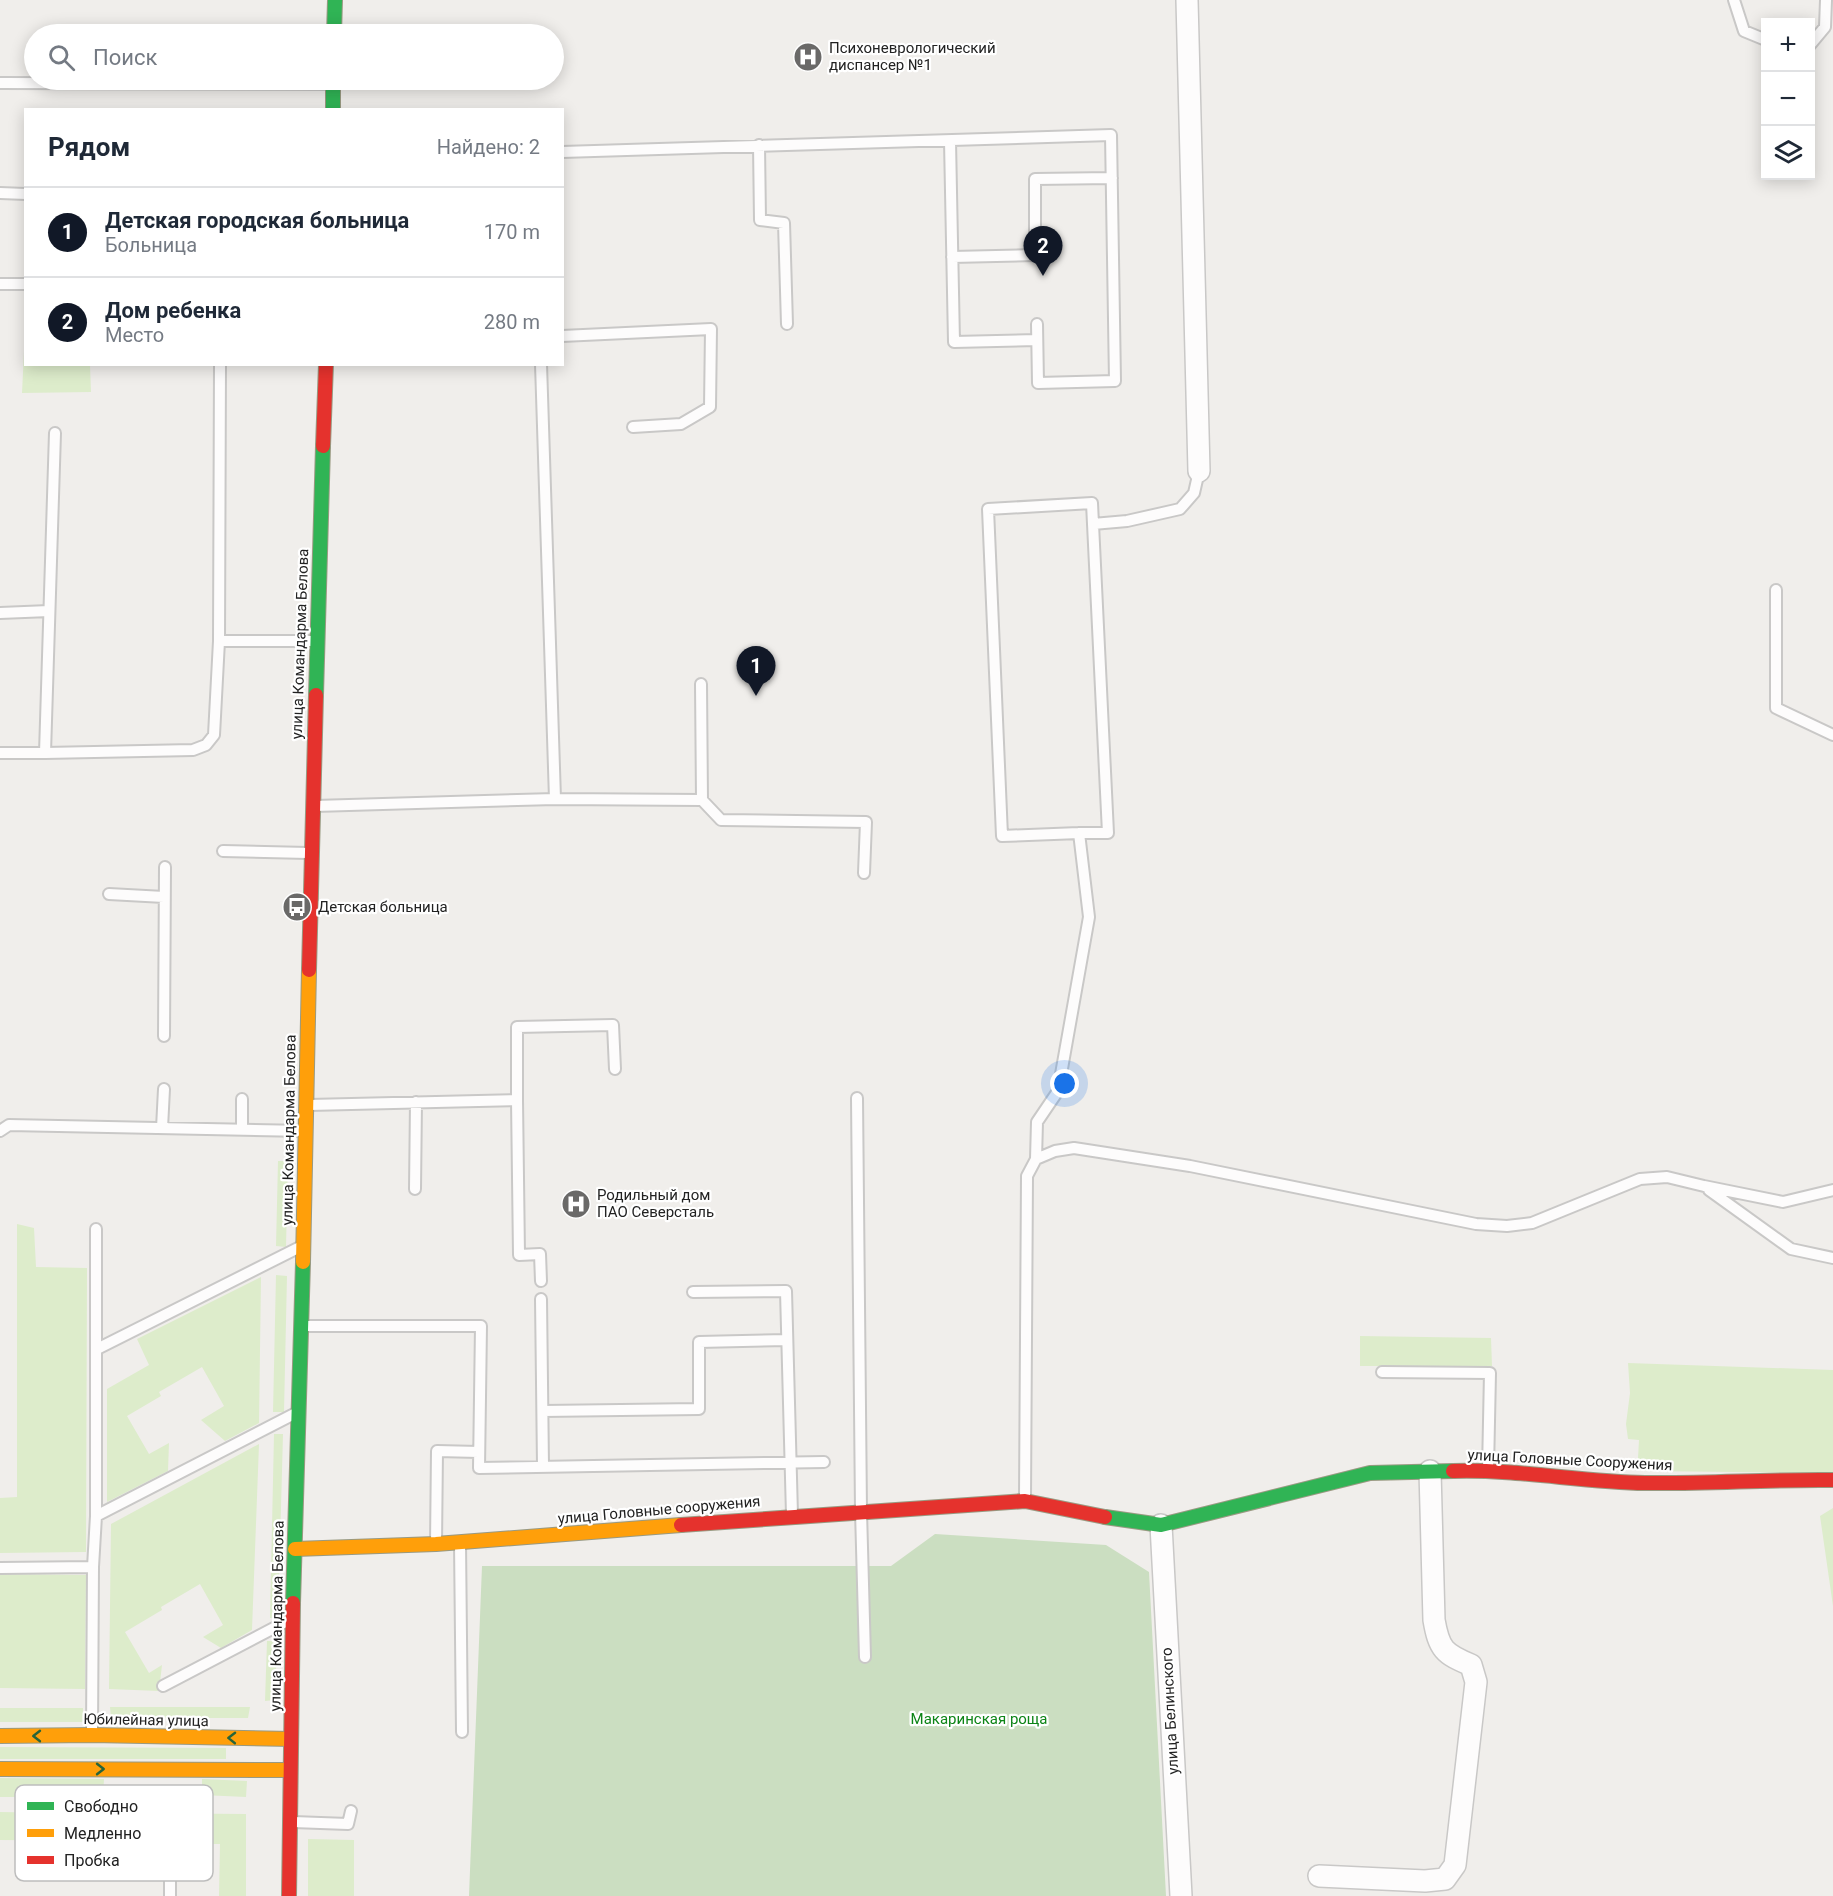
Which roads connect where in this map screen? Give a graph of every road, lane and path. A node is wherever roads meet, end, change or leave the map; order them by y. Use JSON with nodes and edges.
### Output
{"nodes":[{"id":1,"x":335,"y":0,"type":"edge"},
{"id":2,"x":1187,"y":0,"type":"edge"},
{"id":3,"x":1734,"y":0,"type":"edge"},
{"id":4,"x":1826,"y":0,"type":"edge"},
{"id":5,"x":334,"y":24,"type":"edge"},
{"id":6,"x":1761,"y":38,"type":"edge"},
{"id":7,"x":1815,"y":39,"type":"edge"},
{"id":8,"x":0,"y":83,"type":"edge"},
{"id":9,"x":24,"y":83,"type":"edge"},
{"id":10,"x":333,"y":90,"type":"edge"},
{"id":11,"x":333,"y":108,"type":"edge"},
{"id":12,"x":950,"y":141,"type":"junction"},
{"id":13,"x":759,"y":145,"type":"junction"},
{"id":14,"x":564,"y":152,"type":"edge"},
{"id":15,"x":1112,"y":178,"type":"junction"},
{"id":16,"x":0,"y":193,"type":"edge"},
{"id":17,"x":24,"y":194,"type":"edge"},
{"id":18,"x":952,"y":257,"type":"junction"},
{"id":19,"x":0,"y":284,"type":"edge"},
{"id":20,"x":24,"y":285,"type":"edge"},
{"id":21,"x":787,"y":324,"type":"dead end"},
{"id":22,"x":1036,"y":324,"type":"dead end"},
{"id":23,"x":564,"y":336,"type":"edge"},
{"id":24,"x":1036,"y":340,"type":"junction"},
{"id":25,"x":220,"y":366,"type":"edge"},
{"id":26,"x":326,"y":366,"type":"edge"},
{"id":27,"x":541,"y":366,"type":"edge"},
{"id":28,"x":633,"y":427,"type":"dead end"},
{"id":29,"x":55,"y":433,"type":"dead end"},
{"id":30,"x":1198,"y":471,"type":"joint"},
{"id":31,"x":1094,"y":524,"type":"junction"},
{"id":32,"x":1776,"y":590,"type":"dead end"},
{"id":33,"x":49,"y":611,"type":"junction"},
{"id":34,"x":0,"y":613,"type":"edge"},
{"id":35,"x":219,"y":641,"type":"junction"},
{"id":36,"x":317,"y":641,"type":"junction"},
{"id":37,"x":701,"y":684,"type":"dead end"},
{"id":38,"x":1833,"y":735,"type":"edge"},
{"id":39,"x":0,"y":753,"type":"edge"},
{"id":40,"x":45,"y":753,"type":"junction"},
{"id":41,"x":555,"y":799,"type":"junction"},
{"id":42,"x":702,"y":800,"type":"junction"},
{"id":43,"x":312,"y":806,"type":"junction"},
{"id":44,"x":1079,"y":833,"type":"junction"},
{"id":45,"x":223,"y":851,"type":"dead end"},
{"id":46,"x":311,"y":853,"type":"junction"},
{"id":47,"x":165,"y":867,"type":"dead end"},
{"id":48,"x":864,"y":873,"type":"dead end"},
{"id":49,"x":109,"y":894,"type":"dead end"},
{"id":50,"x":164,"y":897,"type":"junction"},
{"id":51,"x":164,"y":1036,"type":"dead end"},
{"id":52,"x":615,"y":1069,"type":"dead end"},
{"id":53,"x":164,"y":1089,"type":"dead end"},
{"id":54,"x":857,"y":1098,"type":"dead end"},
{"id":55,"x":242,"y":1099,"type":"dead end"},
{"id":56,"x":517,"y":1100,"type":"junction"},
{"id":57,"x":416,"y":1102,"type":"junction"},
{"id":58,"x":306,"y":1105,"type":"junction"},
{"id":59,"x":0,"y":1118,"type":"edge"},
{"id":60,"x":5,"y":1128,"type":"edge"},
{"id":61,"x":162,"y":1128,"type":"junction"},
{"id":62,"x":242,"y":1129,"type":"junction"},
{"id":63,"x":306,"y":1131,"type":"junction"},
{"id":64,"x":1036,"y":1159,"type":"junction"},
{"id":65,"x":1704,"y":1186,"type":"junction"},
{"id":66,"x":415,"y":1189,"type":"dead end"},
{"id":67,"x":1833,"y":1190,"type":"edge"},
{"id":68,"x":96,"y":1229,"type":"dead end"},
{"id":69,"x":302,"y":1246,"type":"junction"},
{"id":70,"x":1833,"y":1258,"type":"edge"},
{"id":71,"x":541,"y":1281,"type":"dead end"},
{"id":72,"x":693,"y":1292,"type":"dead end"},
{"id":73,"x":541,"y":1299,"type":"dead end"},
{"id":74,"x":301,"y":1326,"type":"junction"},
{"id":75,"x":787,"y":1340,"type":"junction"},
{"id":76,"x":97,"y":1349,"type":"junction"},
{"id":77,"x":1382,"y":1372,"type":"dead end"},
{"id":78,"x":543,"y":1411,"type":"junction"},
{"id":79,"x":299,"y":1412,"type":"junction"},
{"id":80,"x":479,"y":1452,"type":"junction"},
{"id":81,"x":824,"y":1462,"type":"dead end"},
{"id":82,"x":791,"y":1463,"type":"junction"},
{"id":83,"x":543,"y":1466,"type":"junction"},
{"id":84,"x":1488,"y":1470,"type":"junction"},
{"id":85,"x":1430,"y":1471,"type":"junction"},
{"id":86,"x":1833,"y":1480,"type":"edge"},
{"id":87,"x":1025,"y":1501,"type":"junction"},
{"id":88,"x":861,"y":1511,"type":"junction"},
{"id":89,"x":96,"y":1516,"type":"junction"},
{"id":90,"x":792,"y":1516,"type":"junction"},
{"id":91,"x":1161,"y":1525,"type":"junction"},
{"id":92,"x":460,"y":1542,"type":"junction"},
{"id":93,"x":436,"y":1544,"type":"junction"},
{"id":94,"x":295,"y":1549,"type":"junction"},
{"id":95,"x":0,"y":1568,"type":"edge"},
{"id":96,"x":93,"y":1568,"type":"junction"},
{"id":97,"x":293,"y":1618,"type":"junction"},
{"id":98,"x":865,"y":1657,"type":"dead end"},
{"id":99,"x":163,"y":1686,"type":"dead end"},
{"id":100,"x":462,"y":1732,"type":"dead end"},
{"id":101,"x":92,"y":1735,"type":"junction"},
{"id":102,"x":0,"y":1736,"type":"edge"},
{"id":103,"x":291,"y":1739,"type":"junction"},
{"id":104,"x":0,"y":1769,"type":"edge"},
{"id":105,"x":290,"y":1770,"type":"junction"},
{"id":106,"x":351,"y":1811,"type":"dead end"},
{"id":107,"x":290,"y":1822,"type":"junction"},
{"id":108,"x":1319,"y":1876,"type":"dead end"},
{"id":109,"x":289,"y":1896,"type":"edge"},
{"id":110,"x":1181,"y":1896,"type":"edge"}],
"edges":[{"from":1,"to":5,"type":"street"},
{"from":2,"to":30,"type":"street"},
{"from":3,"to":6,"type":"lane"},
{"from":4,"to":7,"type":"lane"},
{"from":8,"to":9,"type":"lane"},
{"from":10,"to":11,"type":"street"},
{"from":12,"to":13,"type":"lane"},
{"from":12,"to":15,"type":"lane"},
{"from":12,"to":18,"type":"lane"},
{"from":13,"to":14,"type":"lane"},
{"from":13,"to":21,"type":"lane"},
{"from":15,"to":18,"type":"lane"},
{"from":15,"to":24,"type":"lane"},
{"from":16,"to":17,"type":"lane"},
{"from":18,"to":24,"type":"lane"},
{"from":19,"to":20,"type":"lane"},
{"from":22,"to":24,"type":"lane"},
{"from":23,"to":28,"type":"lane"},
{"from":25,"to":35,"type":"lane"},
{"from":26,"to":36,"type":"street","name":"улица Командарма Белова"},
{"from":27,"to":41,"type":"lane"},
{"from":29,"to":33,"type":"lane"},
{"from":30,"to":31,"type":"lane"},
{"from":31,"to":44,"type":"lane"},
{"from":31,"to":44,"type":"lane"},
{"from":32,"to":38,"type":"lane"},
{"from":33,"to":34,"type":"lane"},
{"from":33,"to":40,"type":"lane"},
{"from":35,"to":36,"type":"lane"},
{"from":35,"to":40,"type":"lane"},
{"from":36,"to":43,"type":"street","name":"улица Командарма Белова"},
{"from":37,"to":42,"type":"lane"},
{"from":39,"to":40,"type":"lane"},
{"from":41,"to":42,"type":"lane"},
{"from":41,"to":43,"type":"lane"},
{"from":42,"to":48,"type":"lane"},
{"from":43,"to":46,"type":"street","name":"улица Командарма Белова"},
{"from":44,"to":64,"type":"lane"},
{"from":45,"to":46,"type":"lane"},
{"from":46,"to":58,"type":"street","name":"улица Командарма Белова"},
{"from":47,"to":50,"type":"lane"},
{"from":49,"to":50,"type":"lane"},
{"from":50,"to":51,"type":"lane"},
{"from":52,"to":56,"type":"lane"},
{"from":53,"to":61,"type":"lane"},
{"from":54,"to":88,"type":"lane"},
{"from":55,"to":62,"type":"lane"},
{"from":56,"to":57,"type":"lane"},
{"from":56,"to":71,"type":"lane"},
{"from":57,"to":58,"type":"lane"},
{"from":57,"to":66,"type":"lane"},
{"from":58,"to":63,"type":"street","name":"улица Командарма Белова"},
{"from":59,"to":60,"type":"lane"},
{"from":60,"to":61,"type":"lane"},
{"from":61,"to":62,"type":"lane"},
{"from":62,"to":63,"type":"lane"},
{"from":63,"to":69,"type":"street","name":"улица Командарма Белова"},
{"from":64,"to":65,"type":"lane"},
{"from":64,"to":87,"type":"lane"},
{"from":65,"to":67,"type":"lane"},
{"from":65,"to":70,"type":"lane"},
{"from":68,"to":76,"type":"lane"},
{"from":69,"to":74,"type":"street","name":"улица Командарма Белова"},
{"from":69,"to":76,"type":"lane"},
{"from":72,"to":75,"type":"lane"},
{"from":73,"to":78,"type":"lane"},
{"from":74,"to":79,"type":"street","name":"улица Командарма Белова"},
{"from":74,"to":80,"type":"lane"},
{"from":75,"to":78,"type":"lane"},
{"from":75,"to":82,"type":"lane"},
{"from":76,"to":89,"type":"lane"},
{"from":77,"to":84,"type":"lane"},
{"from":78,"to":83,"type":"lane"},
{"from":79,"to":89,"type":"lane"},
{"from":79,"to":94,"type":"street","name":"улица Командарма Белова"},
{"from":80,"to":83,"type":"lane"},
{"from":80,"to":93,"type":"lane"},
{"from":81,"to":82,"type":"lane"},
{"from":82,"to":83,"type":"lane"},
{"from":82,"to":90,"type":"lane"},
{"from":84,"to":85,"type":"street","name":"улица Головные Сооружения"},
{"from":84,"to":86,"type":"street","name":"улица Головные Сооружения"},
{"from":85,"to":91,"type":"street","name":"улица Головные Сооружения"},
{"from":85,"to":108,"type":"street"},
{"from":87,"to":88,"type":"street","name":"улица Головные сооружения"},
{"from":87,"to":91,"type":"street","name":"улица Головные Сооружения"},
{"from":88,"to":90,"type":"street","name":"улица Головные сооружения"},
{"from":88,"to":98,"type":"lane"},
{"from":89,"to":96,"type":"lane"},
{"from":90,"to":92,"type":"street","name":"улица Головные сооружения"},
{"from":91,"to":110,"type":"street","name":"улица Белинского"},
{"from":92,"to":93,"type":"street","name":"улица Головные сооружения"},
{"from":92,"to":100,"type":"lane"},
{"from":93,"to":94,"type":"street","name":"улица Головные сооружения"},
{"from":94,"to":97,"type":"street","name":"улица Командарма Белова"},
{"from":95,"to":96,"type":"lane"},
{"from":96,"to":101,"type":"lane"},
{"from":97,"to":99,"type":"lane"},
{"from":97,"to":103,"type":"street","name":"улица Командарма Белова"},
{"from":101,"to":102,"type":"street","name":"Юбилейная улица","one_way":true},
{"from":103,"to":101,"type":"street","name":"Юбилейная улица","one_way":true},
{"from":103,"to":105,"type":"street","name":"улица Командарма Белова"},
{"from":104,"to":105,"type":"street","one_way":true},
{"from":105,"to":107,"type":"street","name":"улица Командарма Белова"},
{"from":106,"to":107,"type":"lane"},
{"from":107,"to":109,"type":"street","name":"улица Командарма Белова"}]}
